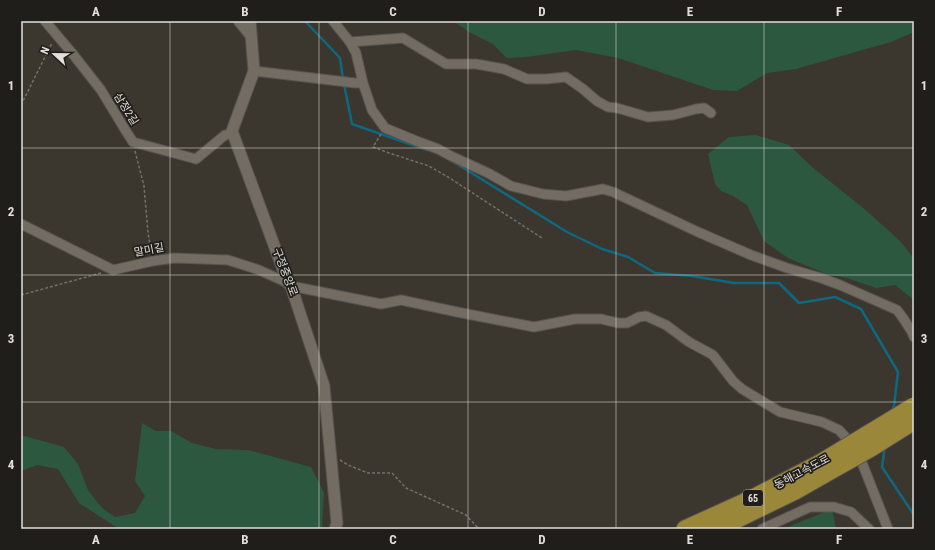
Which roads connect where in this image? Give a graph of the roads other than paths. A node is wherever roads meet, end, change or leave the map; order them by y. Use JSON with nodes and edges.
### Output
{"nodes":[{"id":1,"x":45,"y":21,"type":"edge"},
{"id":2,"x":238,"y":21,"type":"edge"},
{"id":3,"x":250,"y":21,"type":"edge"},
{"id":4,"x":332,"y":21,"type":"edge"},
{"id":5,"x":251,"y":37,"type":"junction"},
{"id":6,"x":350,"y":42,"type":"junction"},
{"id":7,"x":254,"y":71,"type":"junction"},
{"id":8,"x":359,"y":83,"type":"junction"},
{"id":9,"x":711,"y":113,"type":"dead end"},
{"id":10,"x":233,"y":134,"type":"junction"},
{"id":11,"x":21,"y":224,"type":"edge"},
{"id":12,"x":290,"y":285,"type":"junction"},
{"id":13,"x":914,"y":337,"type":"edge"},
{"id":14,"x":914,"y":406,"type":"edge"},
{"id":15,"x":914,"y":421,"type":"edge"},
{"id":16,"x":821,"y":469,"type":"junction"},
{"id":17,"x":335,"y":529,"type":"edge"},
{"id":18,"x":685,"y":529,"type":"edge"},
{"id":19,"x":717,"y":529,"type":"edge"},
{"id":20,"x":762,"y":529,"type":"edge"},
{"id":21,"x":869,"y":529,"type":"edge"},
{"id":22,"x":888,"y":529,"type":"edge"}],
"edges":[{"from":1,"to":10,"type":"street","name":"삼정2길"},
{"from":2,"to":5,"type":"street"},
{"from":3,"to":5,"type":"street"},
{"from":4,"to":6,"type":"street"},
{"from":5,"to":7,"type":"street"},
{"from":6,"to":8,"type":"street"},
{"from":6,"to":9,"type":"street"},
{"from":7,"to":8,"type":"street"},
{"from":7,"to":10,"type":"street"},
{"from":8,"to":13,"type":"street"},
{"from":10,"to":12,"type":"street","name":"구정중앙로"},
{"from":11,"to":12,"type":"street","name":"말미길"},
{"from":12,"to":17,"type":"street","name":"구정중앙로"},
{"from":12,"to":22,"type":"street","name":"말미길"},
{"from":14,"to":16,"type":"highway","name":"동해고속도로","number":"65","bridge":true},
{"from":15,"to":16,"type":"highway","name":"동해고속도로","number":"65","bridge":true},
{"from":16,"to":18,"type":"highway","name":"동해고속도로","number":"65"},
{"from":16,"to":19,"type":"highway","name":"동해고속도로","number":"65"},
{"from":20,"to":21,"type":"street"}]}
